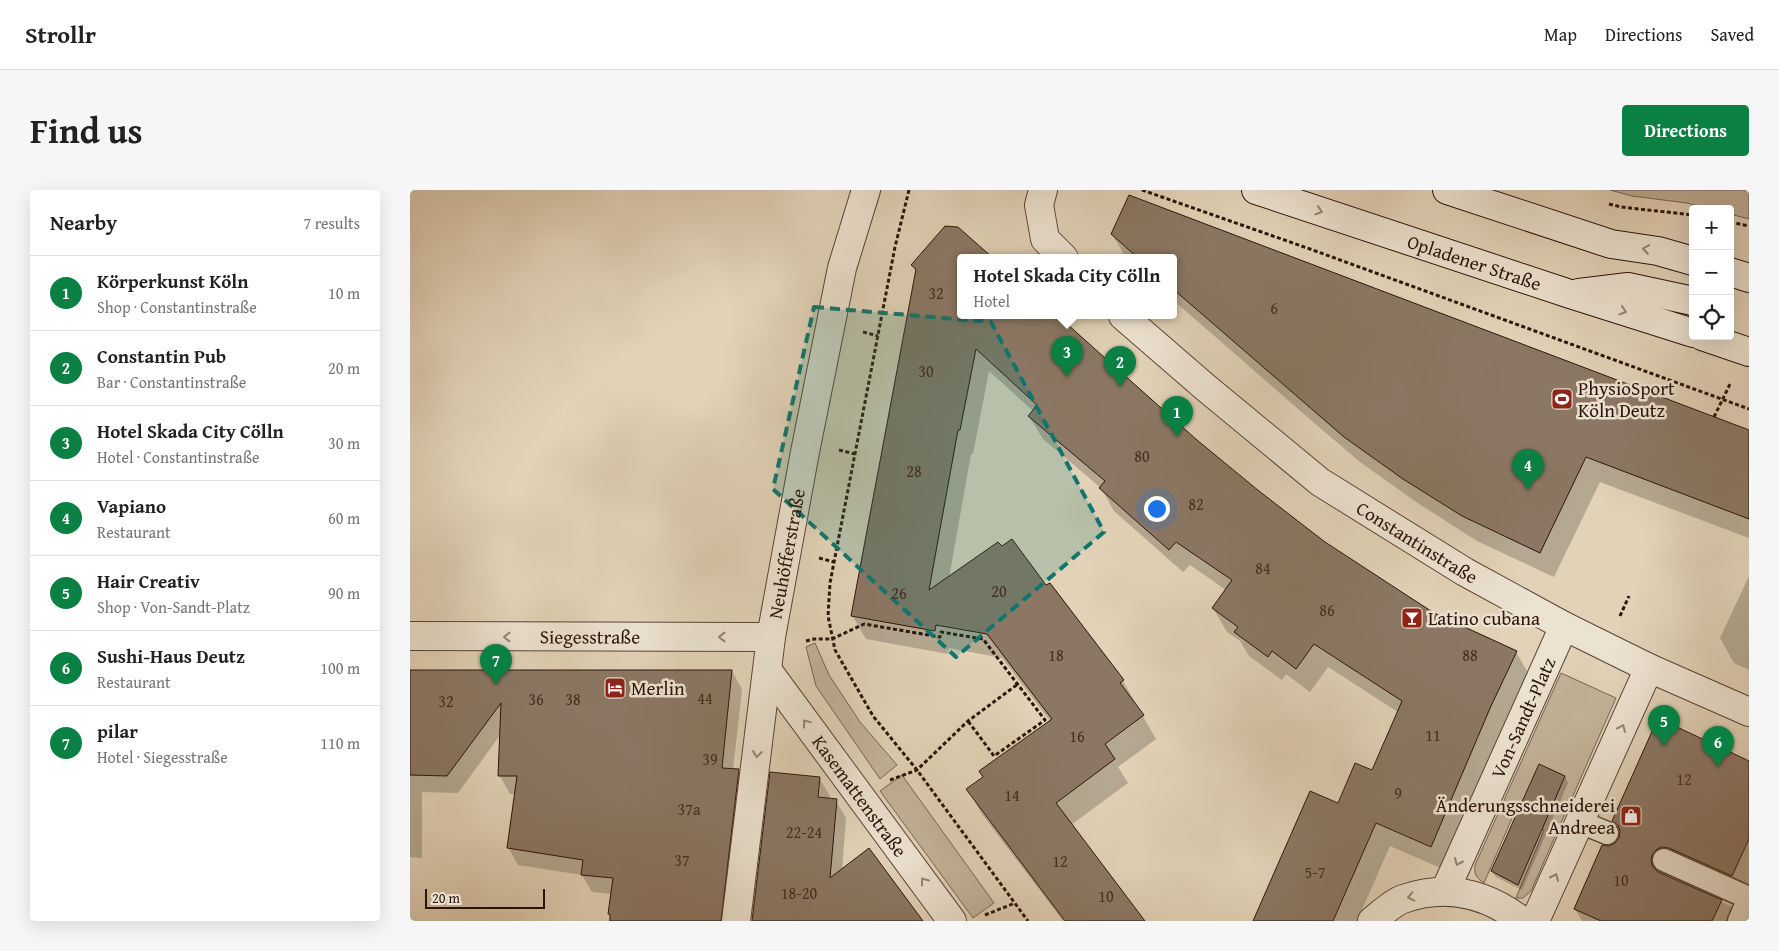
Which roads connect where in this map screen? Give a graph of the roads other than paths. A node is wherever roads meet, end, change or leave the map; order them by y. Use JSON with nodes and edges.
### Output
{"nodes":[{"id":1,"x":866,"y":190,"type":"edge"},
{"id":2,"x":1043,"y":190,"type":"edge"},
{"id":3,"x":1256,"y":190,"type":"edge"},
{"id":4,"x":1447,"y":190,"type":"edge"},
{"id":5,"x":1060,"y":254,"type":"edge"},
{"id":6,"x":1689,"y":260,"type":"edge"},
{"id":7,"x":1734,"y":273,"type":"edge"},
{"id":8,"x":1749,"y":278,"type":"edge"},
{"id":9,"x":1570,"y":294,"type":"junction"},
{"id":10,"x":1689,"y":300,"type":"edge"},
{"id":11,"x":1126,"y":319,"type":"edge"},
{"id":12,"x":1689,"y":332,"type":"edge"},
{"id":13,"x":1714,"y":340,"type":"edge"},
{"id":14,"x":1749,"y":352,"type":"edge"},
{"id":15,"x":1564,"y":626,"type":"junction"},
{"id":16,"x":410,"y":636,"type":"edge"},
{"id":17,"x":771,"y":637,"type":"junction"},
{"id":18,"x":1649,"y":668,"type":"junction"},
{"id":19,"x":768,"y":671,"type":"junction"},
{"id":20,"x":1749,"y":712,"type":"edge"},
{"id":21,"x":1580,"y":822,"type":"junction"},
{"id":22,"x":1607,"y":833,"type":"dead end"},
{"id":23,"x":1664,"y":860,"type":"dead end"},
{"id":24,"x":1445,"y":891,"type":"junction"},
{"id":25,"x":736,"y":921,"type":"edge"},
{"id":26,"x":952,"y":921,"type":"edge"},
{"id":27,"x":1372,"y":921,"type":"edge"},
{"id":28,"x":1522,"y":921,"type":"edge"},
{"id":29,"x":1535,"y":921,"type":"edge"},
{"id":30,"x":1739,"y":921,"type":"edge"}],
"edges":[{"from":1,"to":17,"type":"street","name":"Neuhöfferstraße"},
{"from":2,"to":5,"type":"street"},
{"from":3,"to":9,"type":"street","name":"Opladener Straße","one_way":true},
{"from":6,"to":4,"type":"street","one_way":true},
{"from":7,"to":8,"type":"street"},
{"from":9,"to":10,"type":"street"},
{"from":9,"to":12,"type":"street","name":"Opladener Straße","one_way":true},
{"from":11,"to":15,"type":"street","name":"Constantinstraße"},
{"from":13,"to":14,"type":"street"},
{"from":15,"to":18,"type":"street","name":"Constantinstraße"},
{"from":15,"to":24,"type":"street","name":"Von-Sandt-Platz","one_way":true},
{"from":17,"to":16,"type":"street","name":"Siegesstraße","one_way":true},
{"from":17,"to":19,"type":"street","name":"Neuhöfferstraße"},
{"from":18,"to":20,"type":"street","name":"Constantinstraße"},
{"from":21,"to":18,"type":"street","one_way":true},
{"from":19,"to":25,"type":"street","name":"Neuhöfferstraße","one_way":true},
{"from":26,"to":19,"type":"street","name":"Kasemattenstraße","one_way":true},
{"from":21,"to":22,"type":"lane"},
{"from":29,"to":21,"type":"street","one_way":true},
{"from":23,"to":30,"type":"lane"},
{"from":24,"to":27,"type":"street","one_way":true},
{"from":24,"to":28,"type":"street"}]}
